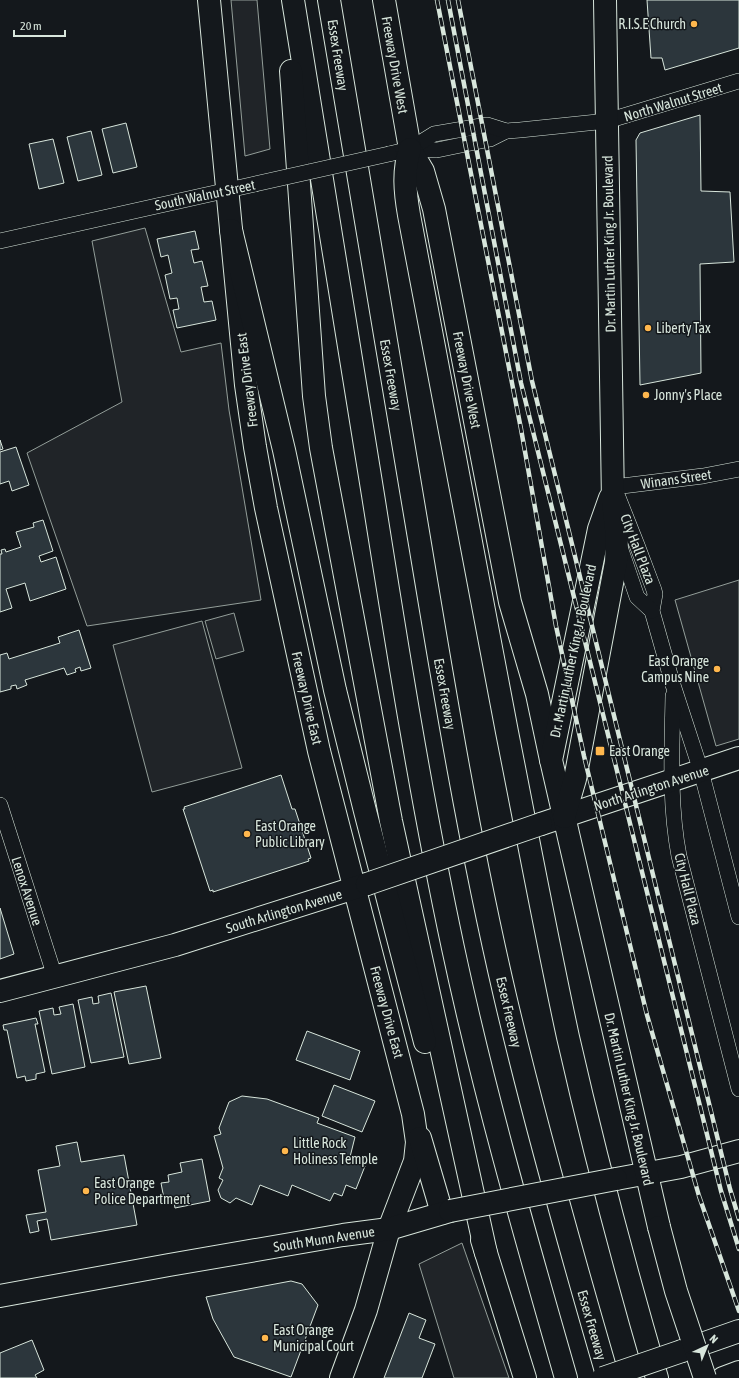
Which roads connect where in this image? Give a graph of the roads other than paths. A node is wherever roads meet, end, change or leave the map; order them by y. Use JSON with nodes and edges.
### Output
{"nodes":[{"id":1,"x":209,"y":0,"type":"edge"},
{"id":2,"x":285,"y":0,"type":"edge"},
{"id":3,"x":293,"y":0,"type":"edge"},
{"id":4,"x":329,"y":0,"type":"edge"},
{"id":5,"x":384,"y":0,"type":"edge"},
{"id":6,"x":605,"y":0,"type":"edge"},
{"id":7,"x":739,"y":81,"type":"edge"},
{"id":8,"x":607,"y":121,"type":"junction"},
{"id":9,"x":410,"y":149,"type":"junction"},
{"id":10,"x":228,"y":190,"type":"junction"},
{"id":11,"x":232,"y":230,"type":"junction"},
{"id":12,"x":0,"y":241,"type":"edge"},
{"id":13,"x":739,"y":469,"type":"edge"},
{"id":14,"x":614,"y":487,"type":"junction"},
{"id":15,"x":616,"y":538,"type":"junction"},
{"id":16,"x":652,"y":611,"type":"junction"},
{"id":17,"x":673,"y":685,"type":"junction"},
{"id":18,"x":739,"y":758,"type":"edge"},
{"id":19,"x":551,"y":760,"type":"junction"},
{"id":20,"x":701,"y":771,"type":"junction"},
{"id":21,"x":671,"y":781,"type":"junction"},
{"id":22,"x":0,"y":805,"type":"edge"},
{"id":23,"x":564,"y":817,"type":"junction"},
{"id":24,"x":360,"y":886,"type":"junction"},
{"id":25,"x":739,"y":917,"type":"edge"},
{"id":26,"x":55,"y":977,"type":"junction"},
{"id":27,"x":0,"y":991,"type":"edge"},
{"id":28,"x":739,"y":1089,"type":"edge"},
{"id":29,"x":414,"y":1114,"type":"junction"},
{"id":30,"x":739,"y":1151,"type":"edge"},
{"id":31,"x":646,"y":1173,"type":"junction"},
{"id":32,"x":446,"y":1212,"type":"junction"},
{"id":33,"x":389,"y":1229,"type":"junction"},
{"id":34,"x":486,"y":1253,"type":"junction"},
{"id":35,"x":0,"y":1296,"type":"edge"},
{"id":36,"x":739,"y":1332,"type":"edge"},
{"id":37,"x":739,"y":1372,"type":"edge"},
{"id":38,"x":341,"y":1378,"type":"edge"},
{"id":39,"x":525,"y":1378,"type":"edge"},
{"id":40,"x":566,"y":1378,"type":"edge"},
{"id":41,"x":603,"y":1378,"type":"edge"},
{"id":42,"x":608,"y":1378,"type":"edge"},
{"id":43,"x":657,"y":1378,"type":"edge"},
{"id":44,"x":705,"y":1378,"type":"edge"},
{"id":45,"x":723,"y":1378,"type":"edge"}],
"edges":[{"from":1,"to":10,"type":"main road","name":"Freeway Drive East"},
{"from":2,"to":34,"type":"main road"},
{"from":3,"to":40,"type":"main road"},
{"from":4,"to":42,"type":"main road","name":"Essex Freeway"},
{"from":5,"to":9,"type":"main road","name":"Freeway Drive West"},
{"from":6,"to":8,"type":"main road","name":"Dr. Martin Luther King Jr. Boulevard"},
{"from":7,"to":8,"type":"street","name":"North Walnut Street"},
{"from":8,"to":9,"type":"street","name":"South Walnut Street"},
{"from":8,"to":14,"type":"main road","name":"Dr. Martin Luther King Jr. Boulevard"},
{"from":9,"to":10,"type":"street","name":"South Walnut Street","bridge":true},
{"from":9,"to":19,"type":"main road","name":"Freeway Drive West"},
{"from":9,"to":43,"type":"main road"},
{"from":10,"to":11,"type":"main road","name":"Freeway Drive East"},
{"from":10,"to":12,"type":"street","name":"South Walnut Street"},
{"from":11,"to":24,"type":"main road","name":"Freeway Drive East"},
{"from":11,"to":34,"type":"main road"},
{"from":13,"to":14,"type":"street","name":"Winans Street"},
{"from":14,"to":15,"type":"main road","name":"Dr. Martin Luther King Jr. Boulevard"},
{"from":14,"to":16,"type":"street","name":"City Hall Plaza"},
{"from":14,"to":19,"type":"main road","name":"Dr. Martin Luther King Jr. Boulevard"},
{"from":15,"to":16,"type":"street","name":"City Hall Plaza"},
{"from":15,"to":23,"type":"main road","name":"Dr. Martin Luther King Jr. Boulevard"},
{"from":16,"to":17,"type":"street","name":"City Hall Plaza"},
{"from":17,"to":20,"type":"street","name":"City Hall Plaza"},
{"from":17,"to":21,"type":"street","name":"City Hall Plaza"},
{"from":18,"to":20,"type":"main road","name":"North Arlington Avenue"},
{"from":19,"to":23,"type":"main road","name":"Dr. Martin Luther King Jr. Boulevard"},
{"from":20,"to":21,"type":"main road","name":"North Arlington Avenue"},
{"from":20,"to":25,"type":"street","name":"City Hall Plaza"},
{"from":21,"to":23,"type":"main road","name":"North Arlington Avenue"},
{"from":21,"to":28,"type":"street","name":"City Hall Plaza"},
{"from":22,"to":26,"type":"street","name":"Lenox Avenue"},
{"from":23,"to":24,"type":"main road","name":"South Arlington Avenue","bridge":true},
{"from":23,"to":31,"type":"main road","name":"Dr. Martin Luther King Jr. Boulevard"},
{"from":24,"to":26,"type":"main road","name":"South Arlington Avenue"},
{"from":24,"to":29,"type":"main road","name":"Freeway Drive East"},
{"from":26,"to":27,"type":"main road","name":"South Arlington Avenue"},
{"from":29,"to":32,"type":"main road"},
{"from":29,"to":33,"type":"main road","name":"Freeway Drive East"},
{"from":30,"to":31,"type":"main road","name":"South Munn Avenue"},
{"from":31,"to":32,"type":"main road","name":"South Munn Avenue","bridge":true},
{"from":31,"to":44,"type":"main road","name":"Dr. Martin Luther King Jr. Boulevard","bridge":true},
{"from":32,"to":33,"type":"main road","name":"South Munn Avenue"},
{"from":33,"to":35,"type":"main road","name":"South Munn Avenue"},
{"from":33,"to":38,"type":"main road","name":"Freeway Drive East"},
{"from":34,"to":39,"type":"main road"},
{"from":36,"to":41,"type":"main road","bridge":true},
{"from":37,"to":45,"type":"main road"}]}
